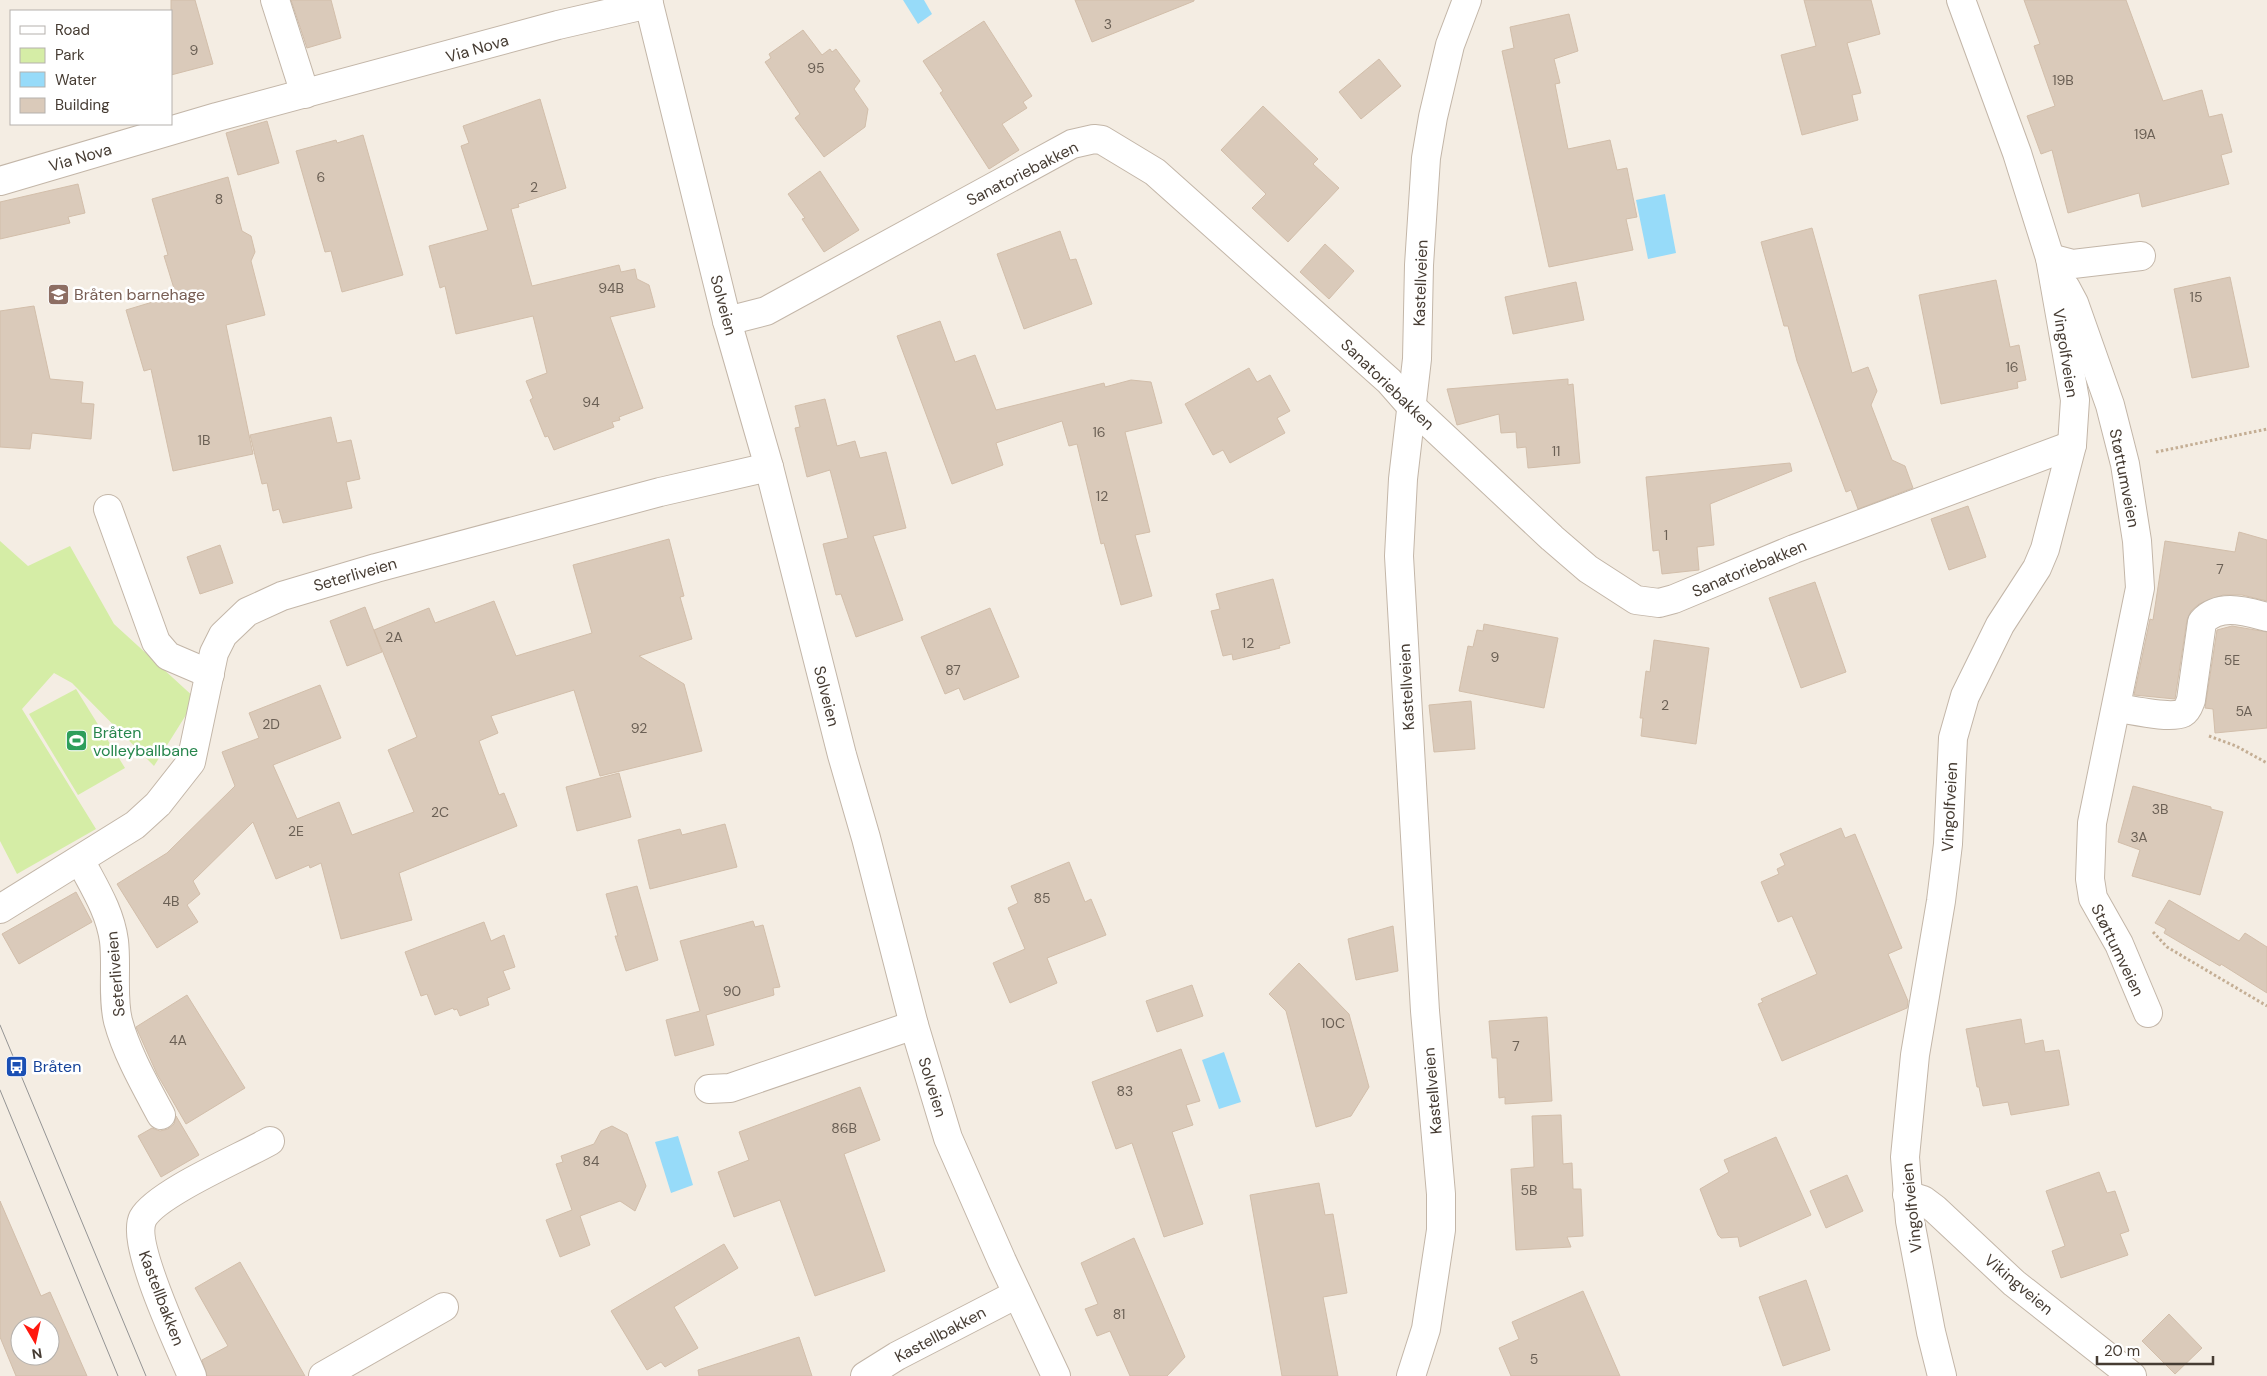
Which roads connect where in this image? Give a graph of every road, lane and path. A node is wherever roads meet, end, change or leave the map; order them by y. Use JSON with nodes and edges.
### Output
{"nodes":[{"id":1,"x":275,"y":0,"type":"edge"},
{"id":2,"x":1466,"y":0,"type":"edge"},
{"id":3,"x":1961,"y":0,"type":"edge"},
{"id":4,"x":648,"y":2,"type":"edge"},
{"id":5,"x":305,"y":94,"type":"junction"},
{"id":6,"x":0,"y":181,"type":"edge"},
{"id":7,"x":2141,"y":256,"type":"dead end"},
{"id":8,"x":2050,"y":258,"type":"junction"},
{"id":9,"x":727,"y":321,"type":"junction"},
{"id":10,"x":1411,"y":406,"type":"junction"},
{"id":11,"x":2267,"y":429,"type":"edge"},
{"id":12,"x":2072,"y":445,"type":"junction"},
{"id":13,"x":2152,"y":452,"type":"dead end"},
{"id":14,"x":769,"y":467,"type":"junction"},
{"id":15,"x":108,"y":509,"type":"dead end"},
{"id":16,"x":2267,"y":617,"type":"edge"},
{"id":17,"x":210,"y":674,"type":"junction"},
{"id":18,"x":2117,"y":708,"type":"junction"},
{"id":19,"x":2182,"y":713,"type":"junction"},
{"id":20,"x":2267,"y":763,"type":"edge"},
{"id":21,"x":80,"y":860,"type":"junction"},
{"id":22,"x":0,"y":908,"type":"edge"},
{"id":23,"x":2147,"y":926,"type":"dead end"},
{"id":24,"x":2267,"y":1006,"type":"edge"},
{"id":25,"x":2148,"y":1013,"type":"dead end"},
{"id":26,"x":914,"y":1025,"type":"junction"},
{"id":27,"x":709,"y":1089,"type":"dead end"},
{"id":28,"x":161,"y":1115,"type":"dead end"},
{"id":29,"x":270,"y":1141,"type":"dead end"},
{"id":30,"x":1906,"y":1195,"type":"junction"},
{"id":31,"x":1017,"y":1294,"type":"junction"},
{"id":32,"x":444,"y":1307,"type":"dead end"},
{"id":33,"x":192,"y":1376,"type":"edge"},
{"id":34,"x":323,"y":1376,"type":"edge"},
{"id":35,"x":865,"y":1376,"type":"edge"},
{"id":36,"x":1056,"y":1376,"type":"edge"},
{"id":37,"x":1412,"y":1376,"type":"edge"},
{"id":38,"x":1942,"y":1376,"type":"edge"},
{"id":39,"x":2132,"y":1376,"type":"edge"}],
"edges":[{"from":1,"to":5,"type":"street"},
{"from":2,"to":10,"type":"street","name":"Kastellveien"},
{"from":3,"to":8,"type":"street","name":"Vingolfveien"},
{"from":4,"to":5,"type":"street","name":"Via Nova"},
{"from":4,"to":9,"type":"street","name":"Solveien"},
{"from":5,"to":6,"type":"street","name":"Via Nova"},
{"from":7,"to":8,"type":"street"},
{"from":8,"to":12,"type":"street","name":"Vingolfveien"},
{"from":8,"to":18,"type":"street","name":"Støttumveien"},
{"from":9,"to":10,"type":"street","name":"Sanatoriebakken"},
{"from":9,"to":14,"type":"street","name":"Solveien"},
{"from":10,"to":12,"type":"street","name":"Sanatoriebakken"},
{"from":10,"to":37,"type":"street","name":"Kastellveien"},
{"from":11,"to":13,"type":"path"},
{"from":12,"to":30,"type":"street","name":"Vingolfveien"},
{"from":14,"to":17,"type":"street","name":"Seterliveien"},
{"from":14,"to":26,"type":"street","name":"Solveien"},
{"from":15,"to":17,"type":"street"},
{"from":16,"to":19,"type":"street"},
{"from":17,"to":21,"type":"street","name":"Seterliveien"},
{"from":18,"to":19,"type":"street"},
{"from":18,"to":25,"type":"street","name":"Støttumveien"},
{"from":19,"to":20,"type":"path"},
{"from":21,"to":22,"type":"street","name":"Seterliveien"},
{"from":21,"to":28,"type":"street","name":"Seterliveien"},
{"from":23,"to":24,"type":"path"},
{"from":26,"to":27,"type":"street"},
{"from":26,"to":31,"type":"street","name":"Solveien"},
{"from":29,"to":33,"type":"street","name":"Kastellbakken"},
{"from":30,"to":38,"type":"street","name":"Vingolfveien"},
{"from":30,"to":39,"type":"street","name":"Vikingveien"},
{"from":31,"to":35,"type":"street","name":"Kastellbakken"},
{"from":31,"to":36,"type":"street","name":"Solveien"},
{"from":32,"to":34,"type":"street"}]}
